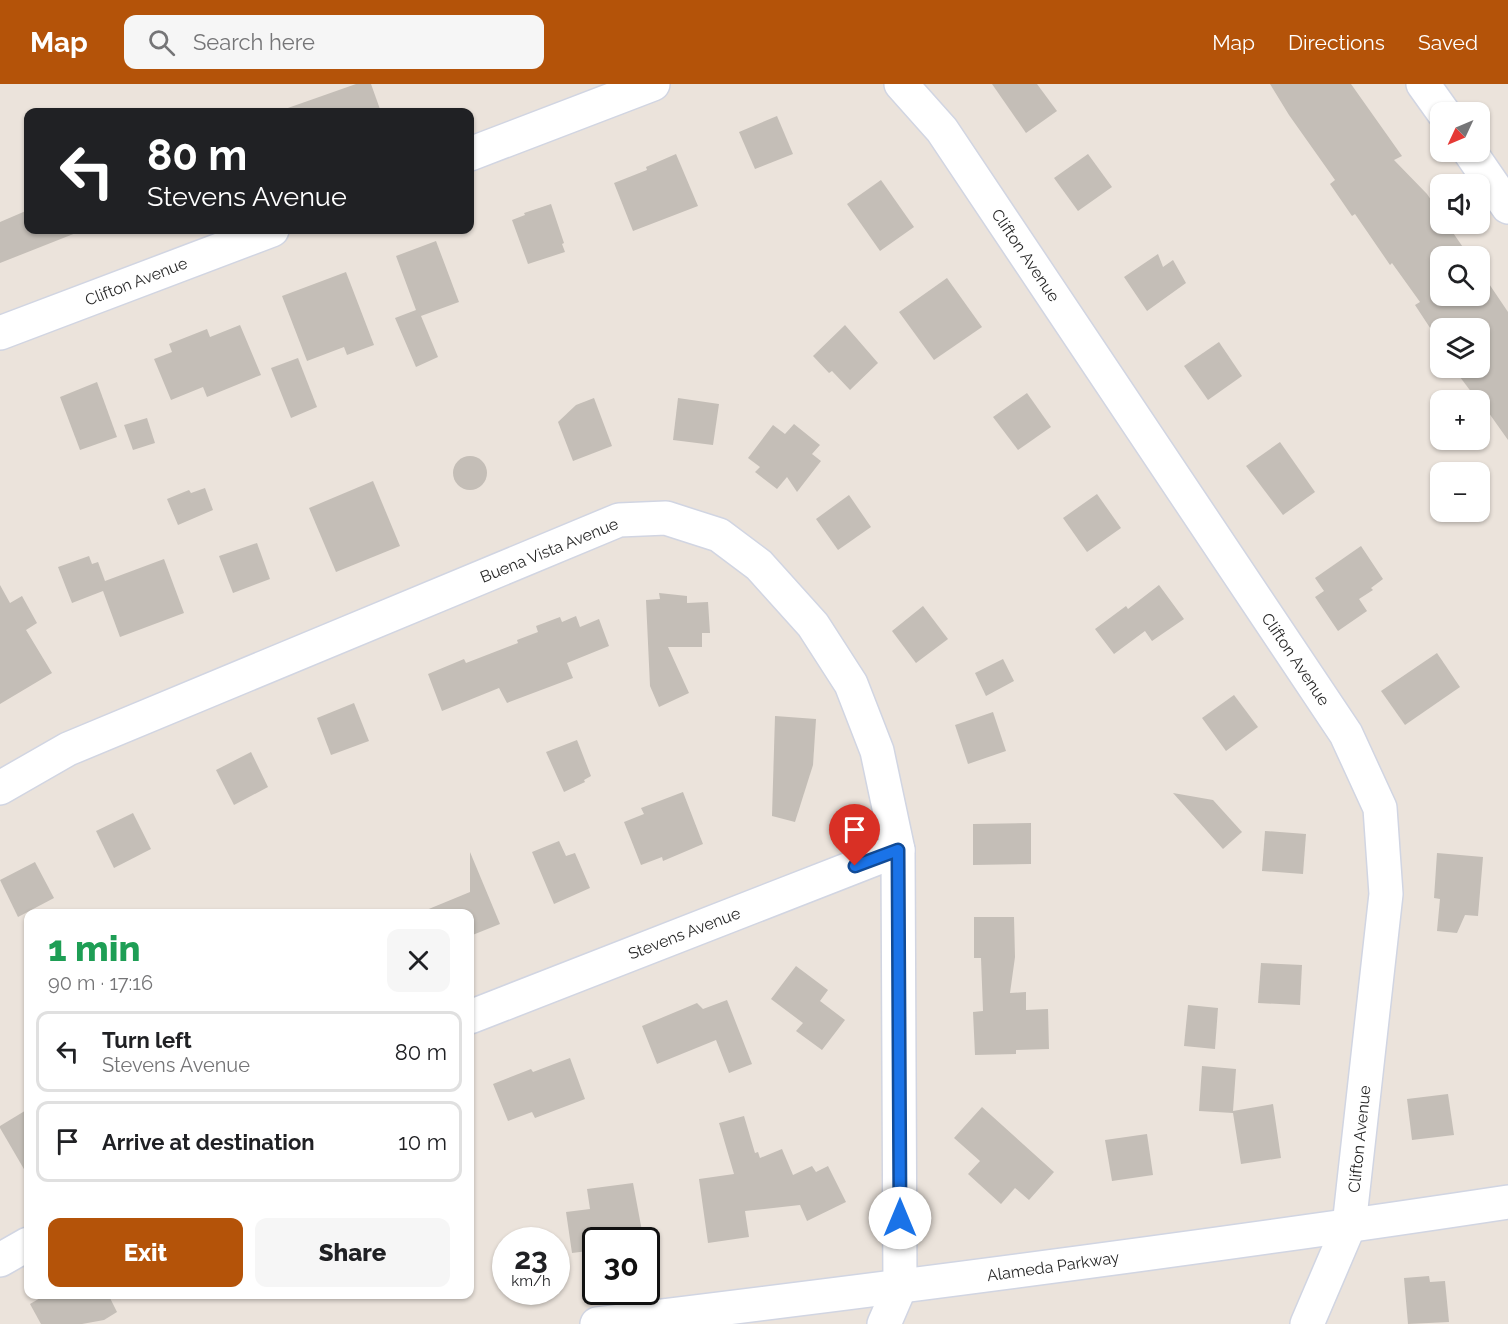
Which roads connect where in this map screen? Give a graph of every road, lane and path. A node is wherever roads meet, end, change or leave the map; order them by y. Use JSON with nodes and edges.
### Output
{"nodes":[{"id":1,"x":653,"y":84,"type":"edge"},
{"id":2,"x":901,"y":84,"type":"edge"},
{"id":3,"x":1423,"y":84,"type":"edge"},
{"id":4,"x":1436,"y":102,"type":"edge"},
{"id":5,"x":474,"y":152,"type":"edge"},
{"id":6,"x":1477,"y":162,"type":"edge"},
{"id":7,"x":1508,"y":207,"type":"edge"},
{"id":8,"x":261,"y":234,"type":"edge"},
{"id":9,"x":0,"y":333,"type":"edge"},
{"id":10,"x":0,"y":788,"type":"edge"},
{"id":11,"x":898,"y":850,"type":"junction"},
{"id":12,"x":474,"y":1015,"type":"edge"},
{"id":13,"x":1508,"y":1202,"type":"edge"},
{"id":14,"x":1349,"y":1226,"type":"junction"},
{"id":15,"x":24,"y":1246,"type":"edge"},
{"id":16,"x":0,"y":1260,"type":"edge"},
{"id":17,"x":900,"y":1287,"type":"junction"},
{"id":18,"x":597,"y":1324,"type":"edge"},
{"id":19,"x":884,"y":1324,"type":"edge"},
{"id":20,"x":1307,"y":1324,"type":"edge"}],
"edges":[{"from":1,"to":5,"type":"street"},
{"from":2,"to":14,"type":"street","name":"Clifton Avenue"},
{"from":3,"to":4,"type":"street"},
{"from":6,"to":7,"type":"street"},
{"from":8,"to":9,"type":"street","name":"Clifton Avenue"},
{"from":10,"to":11,"type":"street","name":"Buena Vista Avenue"},
{"from":11,"to":12,"type":"street","name":"Stevens Avenue"},
{"from":11,"to":17,"type":"street","name":"Buena Vista Avenue"},
{"from":13,"to":14,"type":"street","name":"Alameda Parkway"},
{"from":14,"to":17,"type":"street","name":"Alameda Parkway"},
{"from":14,"to":20,"type":"street","name":"Clifton Avenue"},
{"from":15,"to":16,"type":"street"},
{"from":17,"to":18,"type":"street","name":"Alameda Parkway"},
{"from":17,"to":19,"type":"street","name":"Buena Vista Avenue"}]}
